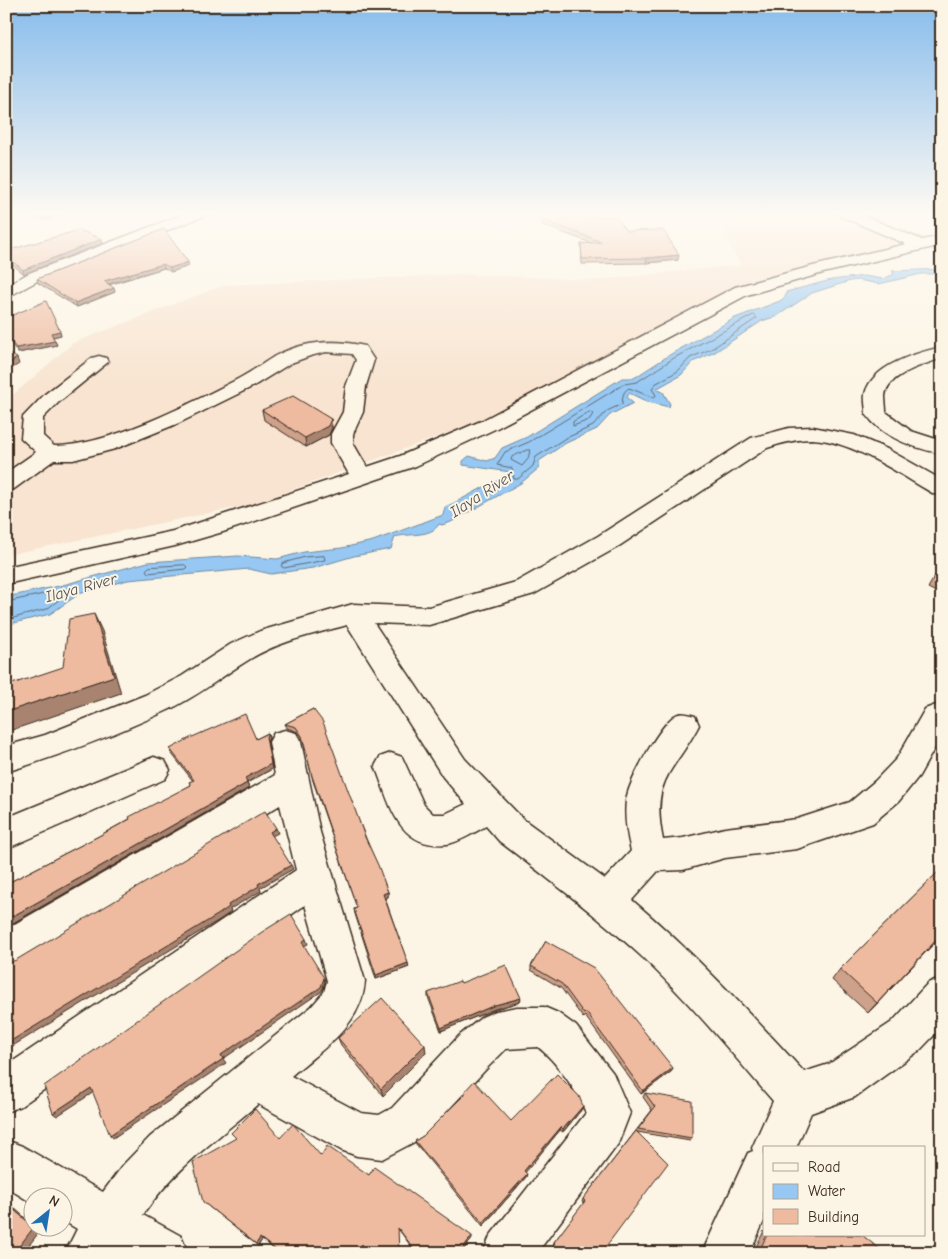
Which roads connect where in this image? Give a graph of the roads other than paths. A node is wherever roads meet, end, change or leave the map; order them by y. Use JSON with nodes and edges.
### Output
{"nodes":[{"id":1,"x":46,"y":272,"type":"edge"},
{"id":2,"x":809,"y":272,"type":"edge"},
{"id":3,"x":6,"y":293,"type":"edge"},
{"id":4,"x":942,"y":352,"type":"edge"},
{"id":5,"x":99,"y":362,"type":"dead end"},
{"id":6,"x":942,"y":448,"type":"edge"},
{"id":7,"x":50,"y":453,"type":"junction"},
{"id":8,"x":362,"y":477,"type":"junction"},
{"id":9,"x":6,"y":484,"type":"edge"},
{"id":10,"x":942,"y":489,"type":"edge"},
{"id":11,"x":6,"y":576,"type":"edge"},
{"id":12,"x":352,"y":613,"type":"junction"},
{"id":13,"x":936,"y":717,"type":"dead end"},
{"id":14,"x":684,"y":725,"type":"dead end"},
{"id":15,"x":285,"y":742,"type":"dead end"},
{"id":16,"x":6,"y":759,"type":"edge"},
{"id":17,"x":391,"y":766,"type":"dead end"},
{"id":18,"x":154,"y":770,"type":"dead end"},
{"id":19,"x":291,"y":782,"type":"junction"},
{"id":20,"x":491,"y":808,"type":"junction"},
{"id":21,"x":6,"y":834,"type":"edge"},
{"id":22,"x":649,"y":856,"type":"junction"},
{"id":23,"x":315,"y":877,"type":"junction"},
{"id":24,"x":606,"y":902,"type":"junction"},
{"id":25,"x":6,"y":950,"type":"edge"},
{"id":26,"x":942,"y":997,"type":"edge"},
{"id":27,"x":253,"y":1079,"type":"junction"},
{"id":28,"x":6,"y":1091,"type":"edge"},
{"id":29,"x":797,"y":1096,"type":"junction"},
{"id":30,"x":775,"y":1146,"type":"edge"},
{"id":31,"x":6,"y":1162,"type":"edge"},
{"id":32,"x":763,"y":1171,"type":"edge"},
{"id":33,"x":99,"y":1237,"type":"edge"},
{"id":34,"x":164,"y":1253,"type":"edge"},
{"id":35,"x":506,"y":1253,"type":"edge"},
{"id":36,"x":726,"y":1253,"type":"edge"}],
"edges":[{"from":1,"to":3,"type":"street"},
{"from":2,"to":8,"type":"street"},
{"from":4,"to":6,"type":"street"},
{"from":5,"to":7,"type":"street"},
{"from":7,"to":8,"type":"street"},
{"from":7,"to":9,"type":"street"},
{"from":8,"to":11,"type":"street"},
{"from":10,"to":12,"type":"street"},
{"from":12,"to":16,"type":"street"},
{"from":12,"to":20,"type":"street"},
{"from":13,"to":22,"type":"street"},
{"from":14,"to":22,"type":"street"},
{"from":15,"to":19,"type":"street"},
{"from":17,"to":20,"type":"street"},
{"from":18,"to":21,"type":"street"},
{"from":19,"to":23,"type":"street"},
{"from":19,"to":25,"type":"street"},
{"from":20,"to":24,"type":"street"},
{"from":22,"to":24,"type":"street"},
{"from":23,"to":27,"type":"street"},
{"from":23,"to":28,"type":"street"},
{"from":24,"to":29,"type":"street"},
{"from":26,"to":29,"type":"street"},
{"from":27,"to":33,"type":"street"},
{"from":27,"to":35,"type":"street"},
{"from":29,"to":30,"type":"street"},
{"from":31,"to":33,"type":"street"},
{"from":32,"to":36,"type":"street"},
{"from":33,"to":34,"type":"street"}]}
